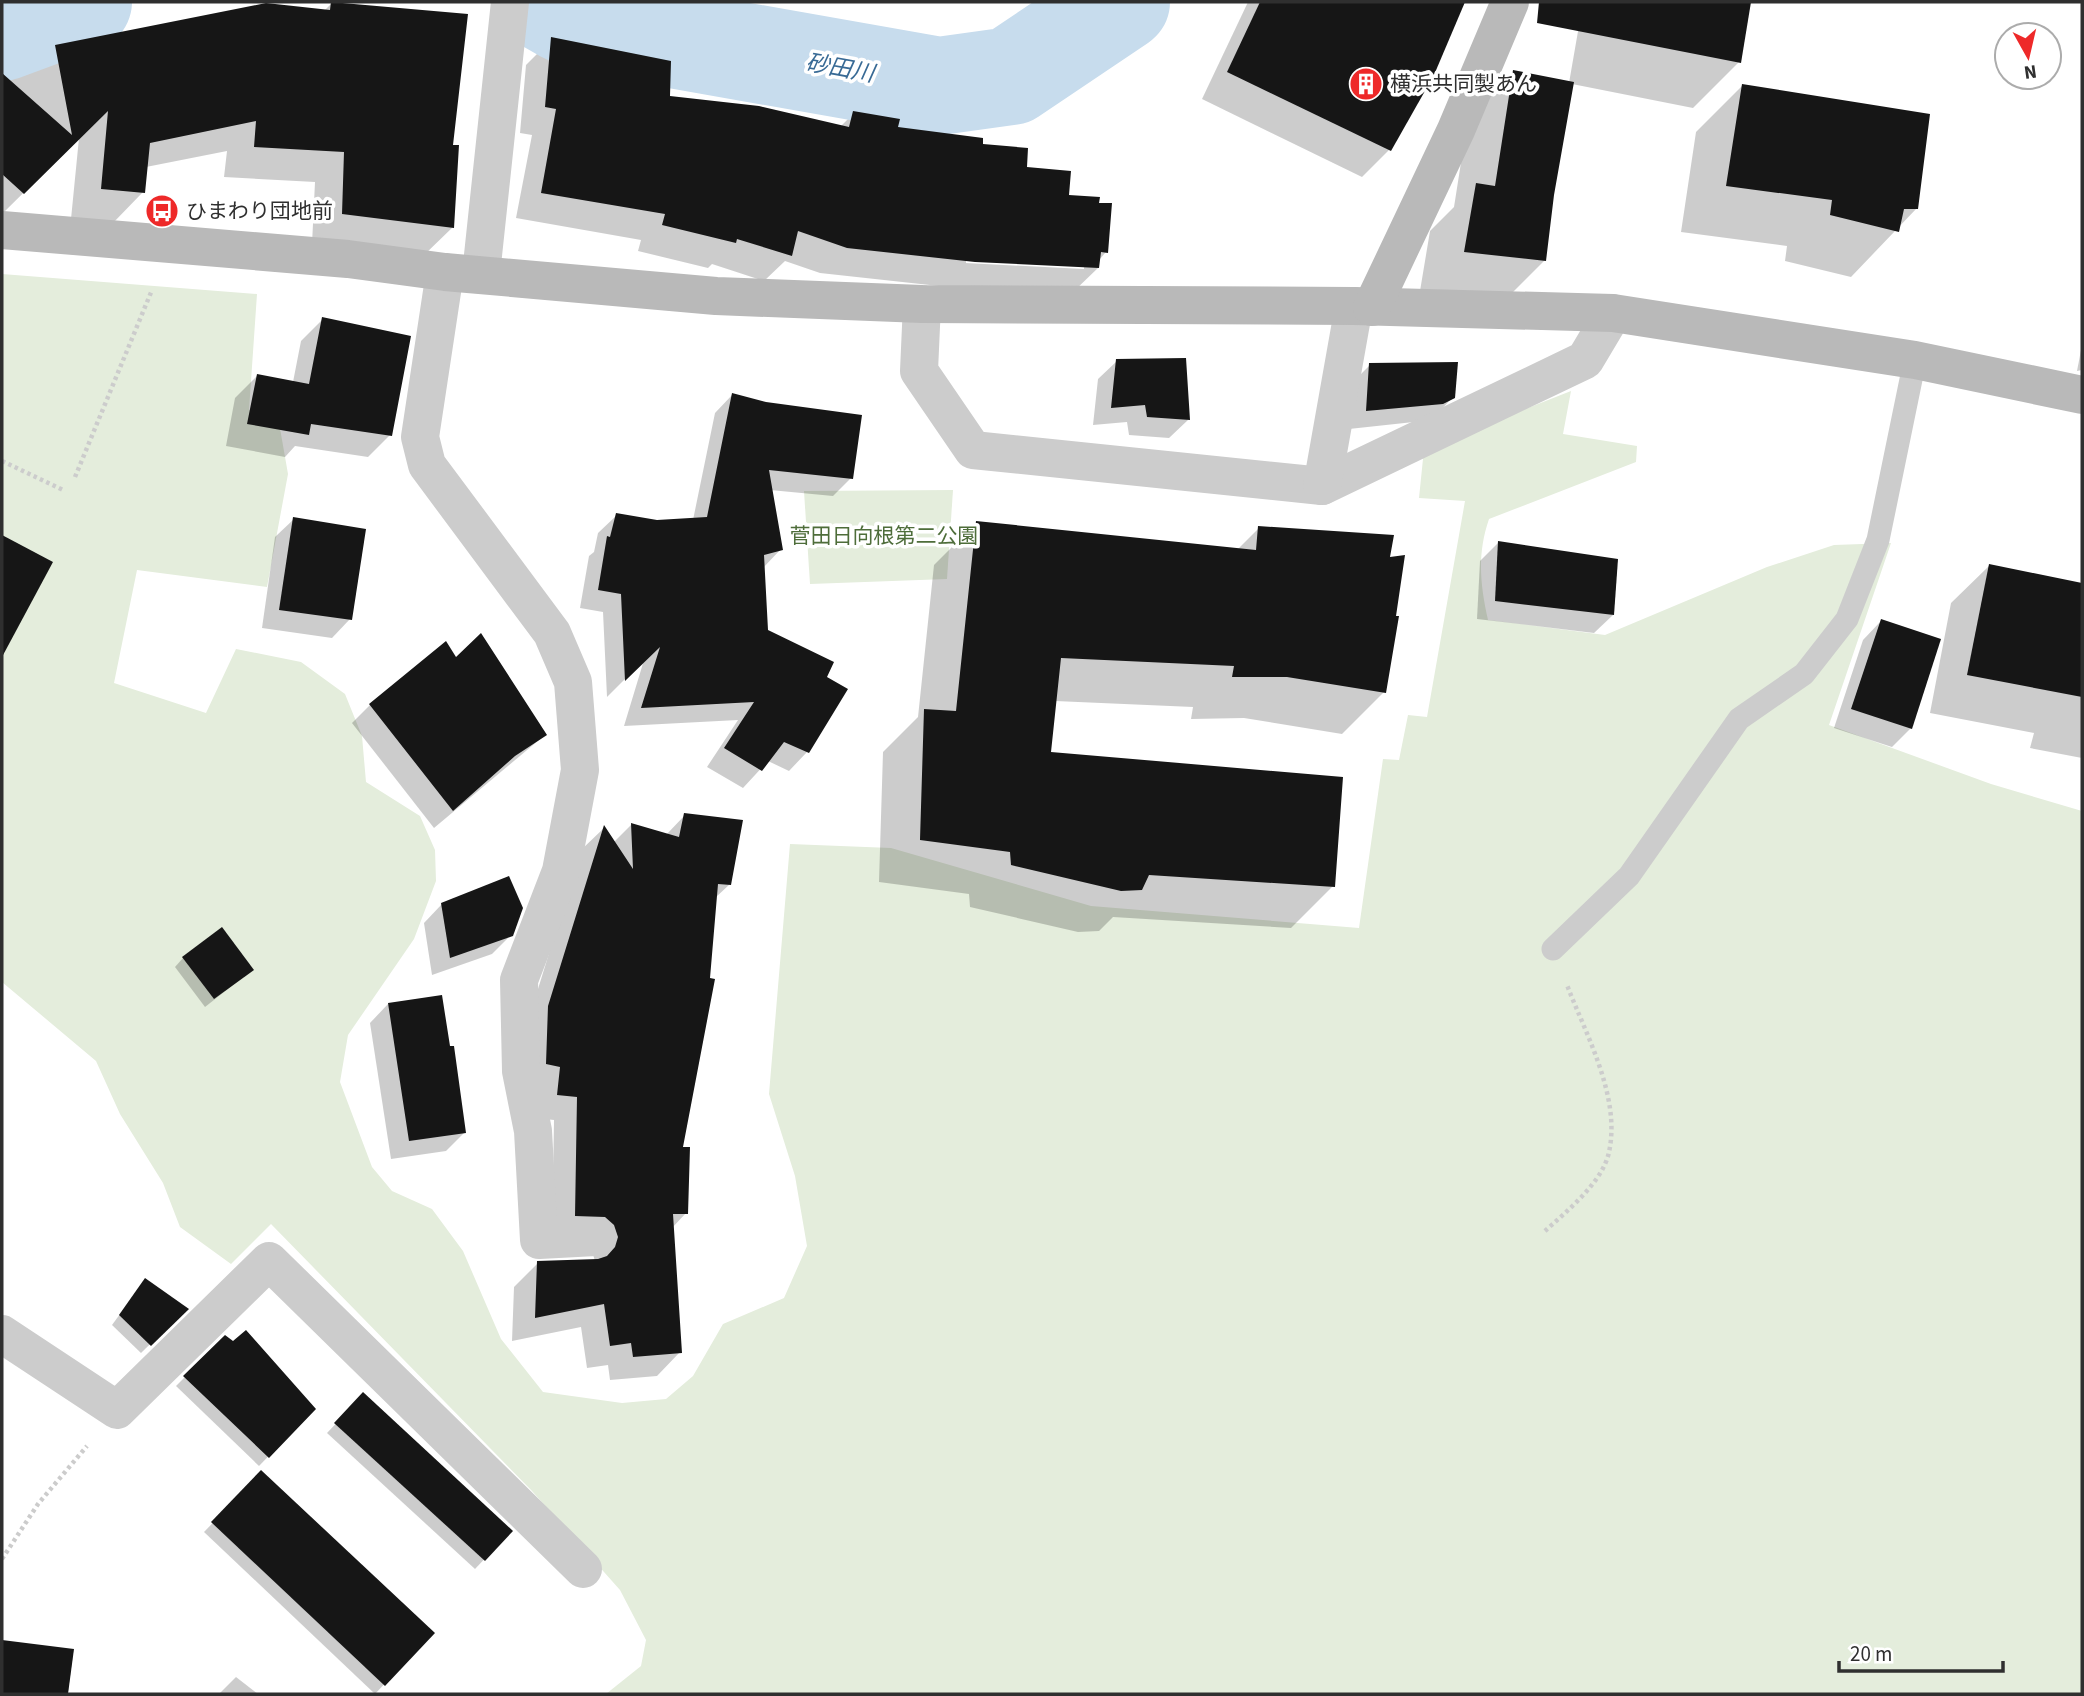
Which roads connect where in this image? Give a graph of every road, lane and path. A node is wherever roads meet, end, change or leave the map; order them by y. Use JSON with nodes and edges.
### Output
{"nodes":[{"id":1,"x":510,"y":2,"type":"edge"},
{"id":2,"x":1510,"y":2,"type":"edge"},
{"id":3,"x":2,"y":230,"type":"edge"},
{"id":4,"x":463,"y":273,"type":"junction"},
{"id":5,"x":158,"y":277,"type":"dead end"},
{"id":6,"x":922,"y":304,"type":"junction"},
{"id":7,"x":1363,"y":307,"type":"junction"},
{"id":8,"x":1612,"y":313,"type":"junction"},
{"id":9,"x":1915,"y":360,"type":"junction"},
{"id":10,"x":2082,"y":395,"type":"edge"},
{"id":11,"x":2,"y":461,"type":"edge"},
{"id":12,"x":75,"y":477,"type":"dead end"},
{"id":13,"x":1322,"y":486,"type":"junction"},
{"id":14,"x":65,"y":491,"type":"dead end"},
{"id":15,"x":1553,"y":948,"type":"joint"},
{"id":16,"x":1545,"y":1231,"type":"dead end"},
{"id":17,"x":596,"y":1237,"type":"dead end"},
{"id":18,"x":2,"y":1334,"type":"edge"},
{"id":19,"x":117,"y":1410,"type":"junction"},
{"id":20,"x":2,"y":1559,"type":"edge"},
{"id":21,"x":583,"y":1569,"type":"dead end"}],
"edges":[{"from":1,"to":4,"type":"street"},
{"from":2,"to":7,"type":"street"},
{"from":3,"to":4,"type":"street"},
{"from":4,"to":6,"type":"street"},
{"from":4,"to":17,"type":"street"},
{"from":5,"to":12,"type":"path"},
{"from":6,"to":7,"type":"street"},
{"from":6,"to":13,"type":"street"},
{"from":7,"to":8,"type":"street"},
{"from":7,"to":13,"type":"street"},
{"from":8,"to":9,"type":"street"},
{"from":8,"to":13,"type":"street"},
{"from":9,"to":10,"type":"street"},
{"from":9,"to":15,"type":"lane"},
{"from":11,"to":14,"type":"path"},
{"from":15,"to":16,"type":"path"},
{"from":18,"to":19,"type":"street"},
{"from":19,"to":20,"type":"path"},
{"from":19,"to":21,"type":"street"}]}
